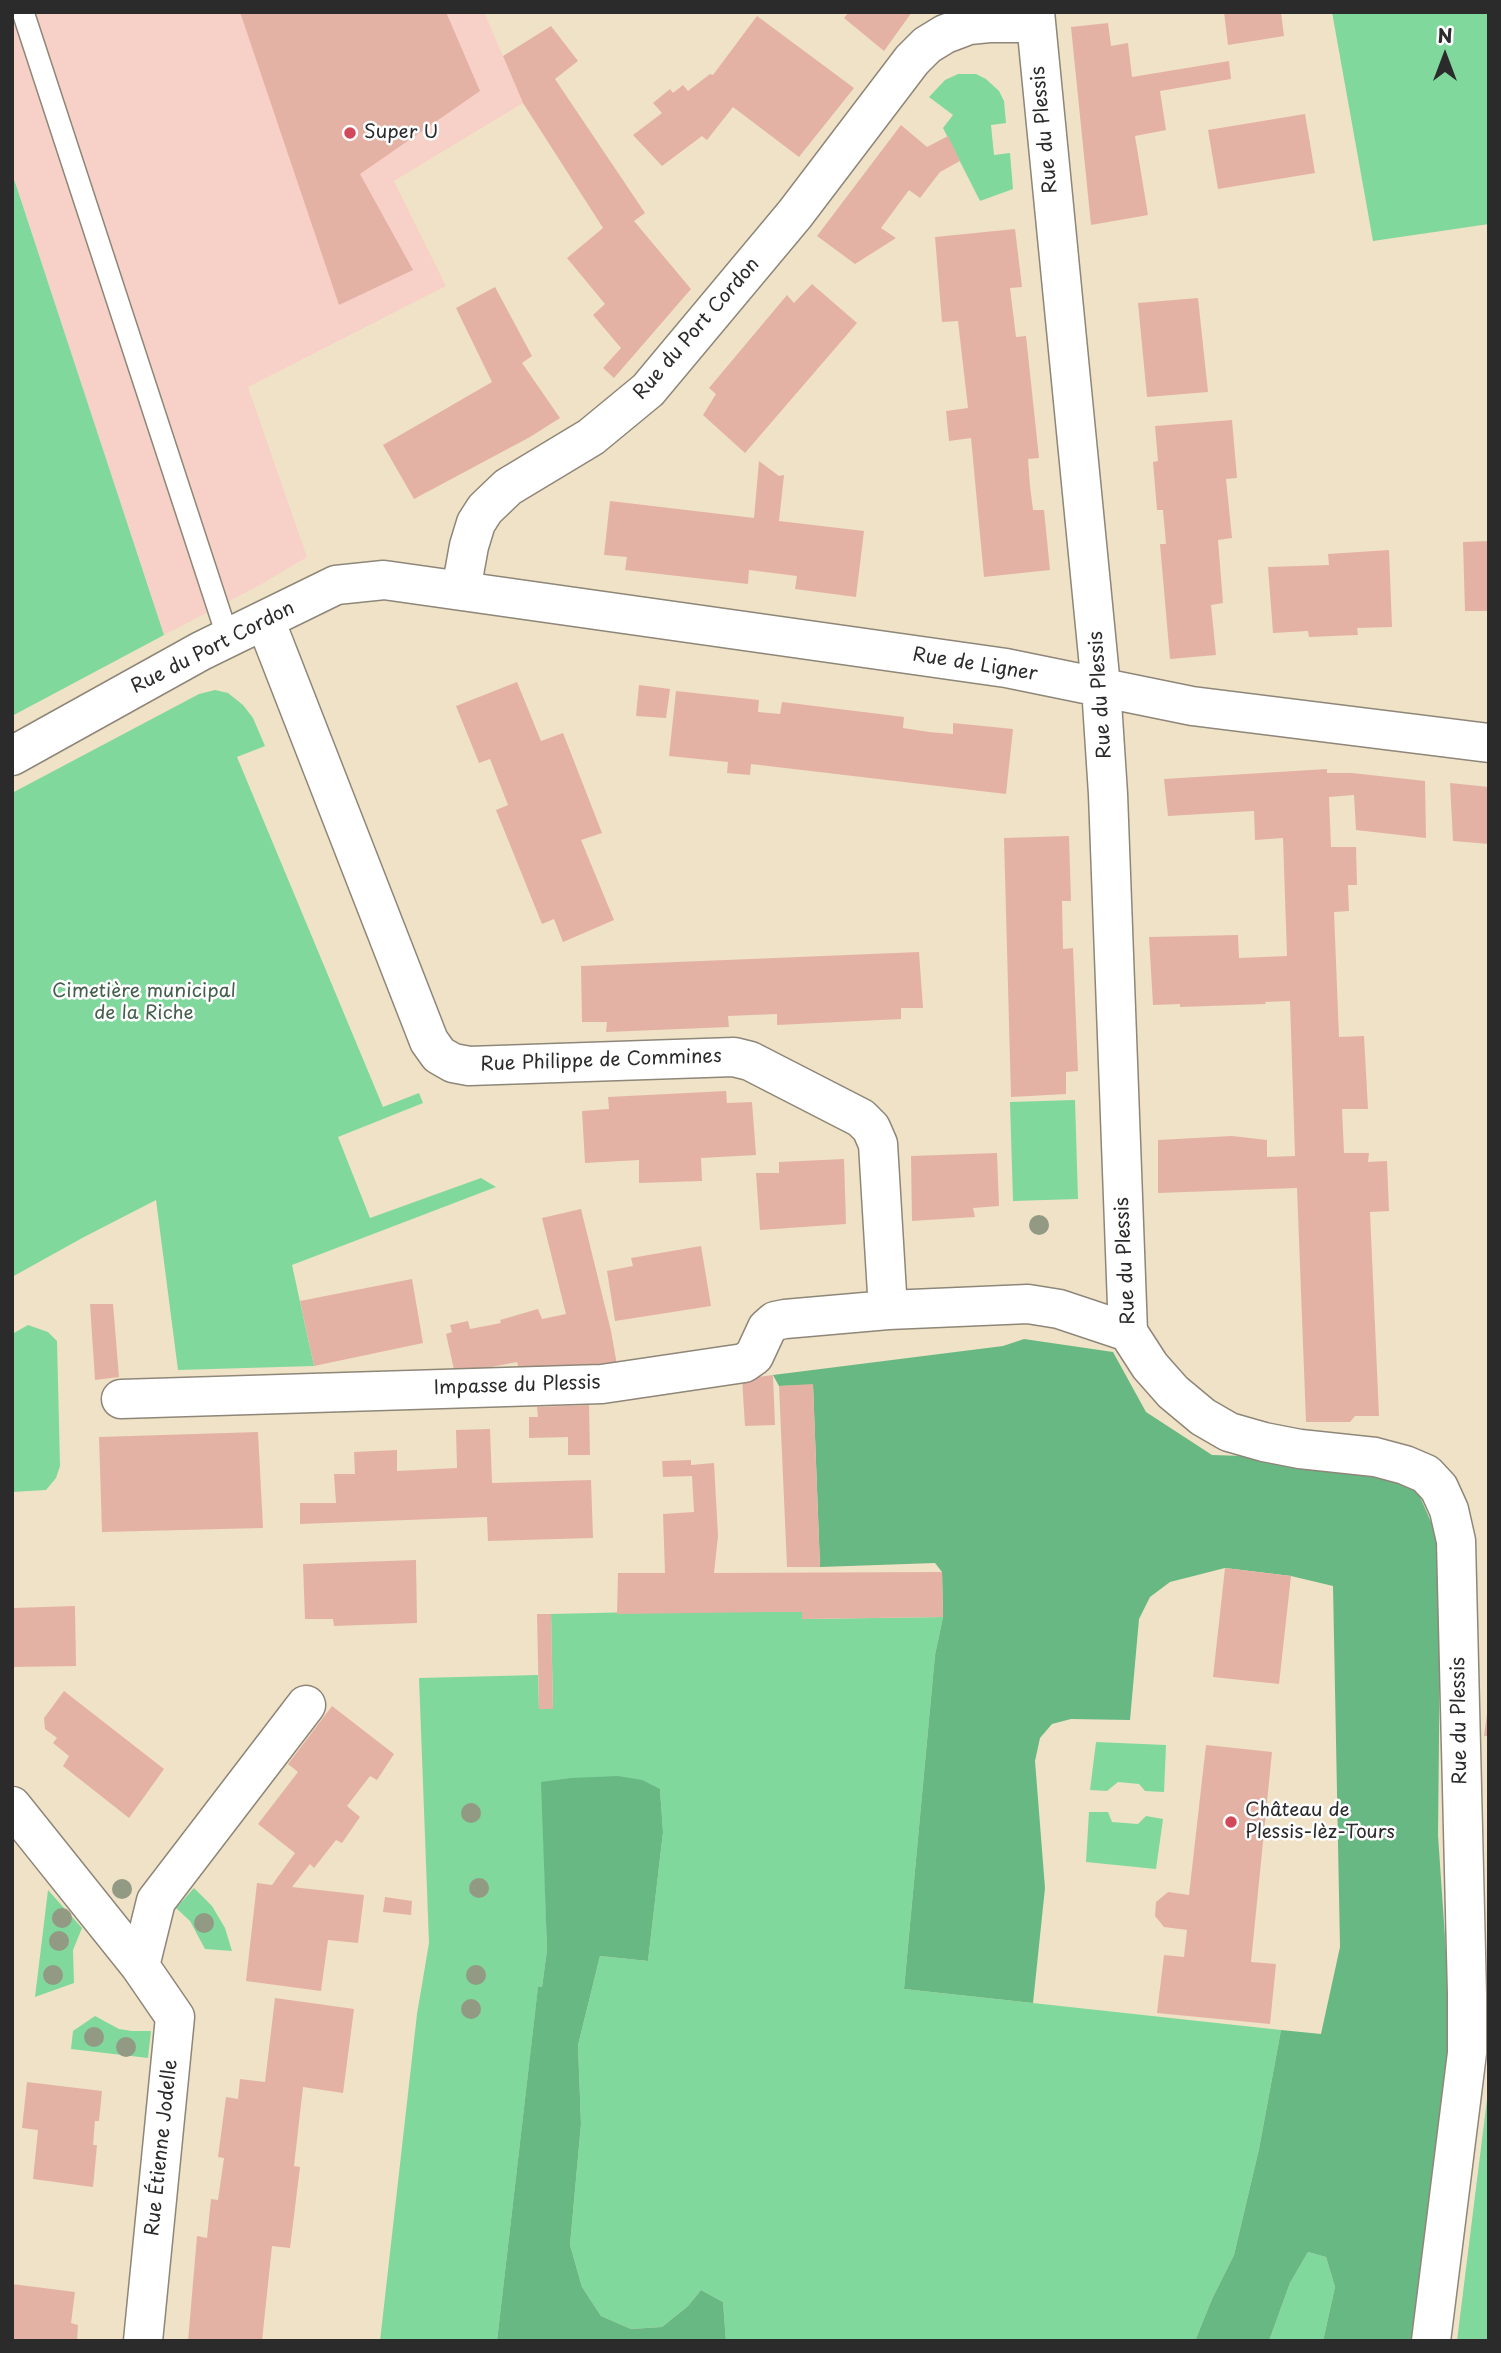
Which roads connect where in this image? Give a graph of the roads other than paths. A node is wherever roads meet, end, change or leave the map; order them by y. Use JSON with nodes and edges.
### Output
{"nodes":[{"id":1,"x":23,"y":12,"type":"edge"},
{"id":2,"x":1035,"y":18,"type":"edge"},
{"id":3,"x":461,"y":590,"type":"junction"},
{"id":4,"x":265,"y":620,"type":"junction"},
{"id":5,"x":228,"y":638,"type":"junction"},
{"id":6,"x":1101,"y":687,"type":"junction"},
{"id":7,"x":1489,"y":743,"type":"edge"},
{"id":8,"x":12,"y":756,"type":"edge"},
{"id":9,"x":888,"y":1310,"type":"junction"},
{"id":10,"x":1128,"y":1332,"type":"junction"},
{"id":11,"x":121,"y":1399,"type":"dead end"},
{"id":12,"x":306,"y":1705,"type":"dead end"},
{"id":13,"x":12,"y":1806,"type":"edge"},
{"id":14,"x":140,"y":1966,"type":"junction"},
{"id":15,"x":143,"y":2341,"type":"edge"},
{"id":16,"x":1431,"y":2341,"type":"edge"}],
"edges":[{"from":1,"to":5,"type":"lane"},
{"from":2,"to":3,"type":"street","name":"Rue du Port Cordon"},
{"from":2,"to":6,"type":"street","name":"Rue du Plessis"},
{"from":3,"to":4,"type":"street","name":"Rue du Port Cordon"},
{"from":3,"to":6,"type":"street","name":"Rue de Ligner"},
{"from":4,"to":5,"type":"street","name":"Rue du Port Cordon"},
{"from":4,"to":9,"type":"street","name":"Rue Philippe de Commines"},
{"from":5,"to":8,"type":"street","name":"Rue du Port Cordon"},
{"from":6,"to":7,"type":"street","name":"Rue de Ligner"},
{"from":6,"to":10,"type":"street","name":"Rue du Plessis"},
{"from":9,"to":10,"type":"street"},
{"from":9,"to":11,"type":"street","name":"Impasse du Plessis"},
{"from":10,"to":16,"type":"street","name":"Rue du Plessis"},
{"from":12,"to":14,"type":"street"},
{"from":13,"to":14,"type":"street","name":"Rue Étienne Jodelle"},
{"from":14,"to":15,"type":"street","name":"Rue Étienne Jodelle"}]}
